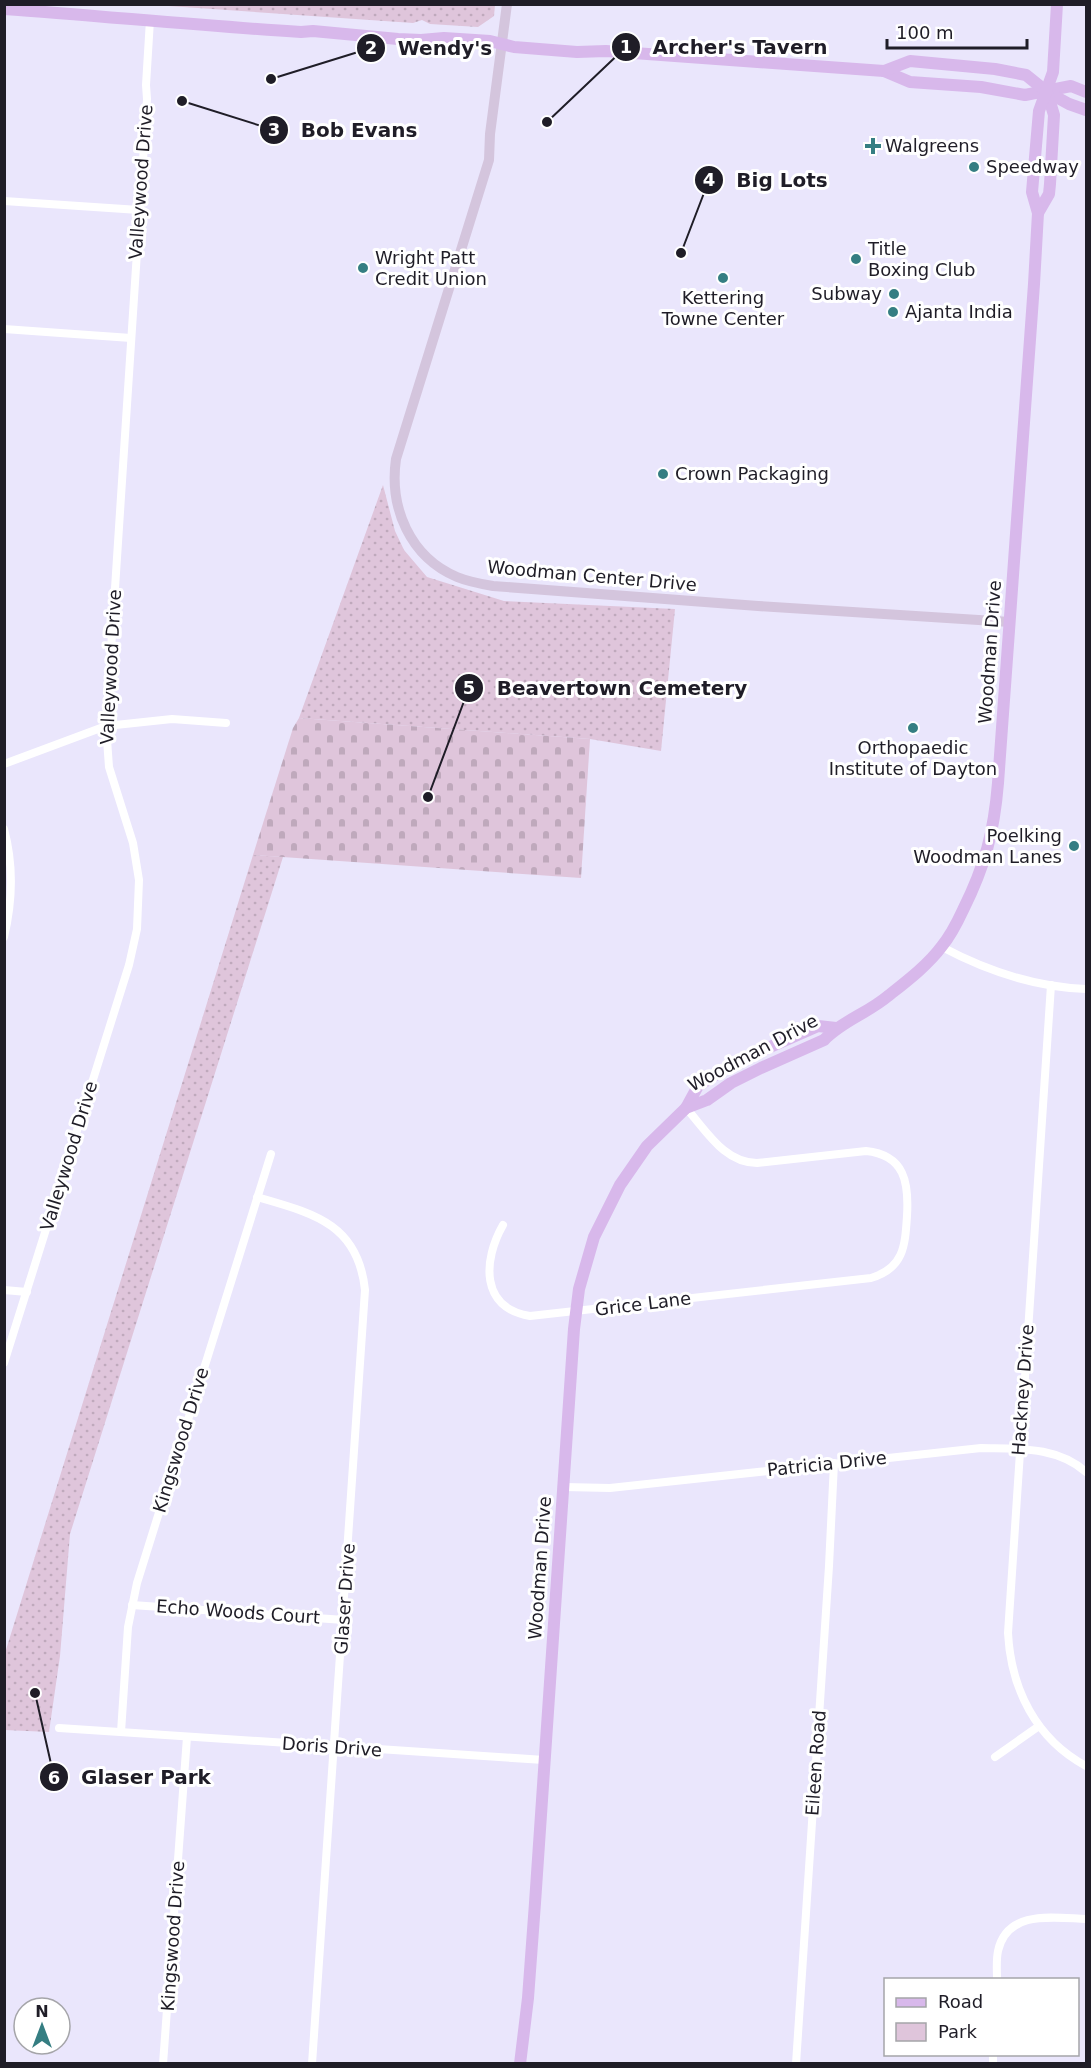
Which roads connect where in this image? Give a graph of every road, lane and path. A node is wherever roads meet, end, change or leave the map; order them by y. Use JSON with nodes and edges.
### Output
{"nodes":[{"id":1,"x":507,"y":4,"type":"edge"},
{"id":2,"x":1057,"y":4,"type":"edge"},
{"id":3,"x":4,"y":9,"type":"edge"},
{"id":4,"x":150,"y":20,"type":"junction"},
{"id":5,"x":502,"y":44,"type":"junction"},
{"id":6,"x":884,"y":71,"type":"junction"},
{"id":7,"x":1047,"y":92,"type":"junction"},
{"id":8,"x":1086,"y":92,"type":"edge"},
{"id":9,"x":1086,"y":110,"type":"edge"},
{"id":10,"x":4,"y":201,"type":"edge"},
{"id":11,"x":139,"y":210,"type":"junction"},
{"id":12,"x":4,"y":329,"type":"edge"},
{"id":13,"x":131,"y":338,"type":"junction"},
{"id":14,"x":1010,"y":622,"type":"junction"},
{"id":15,"x":226,"y":723,"type":"dead end"},
{"id":16,"x":106,"y":726,"type":"junction"},
{"id":17,"x":4,"y":764,"type":"edge"},
{"id":18,"x":4,"y":829,"type":"edge"},
{"id":19,"x":4,"y":937,"type":"edge"},
{"id":20,"x":942,"y":947,"type":"junction"},
{"id":21,"x":1051,"y":985,"type":"junction"},
{"id":22,"x":1086,"y":989,"type":"edge"},
{"id":23,"x":686,"y":1108,"type":"junction"},
{"id":24,"x":271,"y":1154,"type":"dead end"},
{"id":25,"x":257,"y":1197,"type":"junction"},
{"id":26,"x":503,"y":1225,"type":"dead end"},
{"id":27,"x":4,"y":1290,"type":"edge"},
{"id":28,"x":27,"y":1292,"type":"junction"},
{"id":29,"x":576,"y":1312,"type":"junction"},
{"id":30,"x":4,"y":1363,"type":"edge"},
{"id":31,"x":1019,"y":1449,"type":"junction"},
{"id":32,"x":834,"y":1463,"type":"junction"},
{"id":33,"x":1086,"y":1472,"type":"edge"},
{"id":34,"x":564,"y":1487,"type":"junction"},
{"id":35,"x":132,"y":1605,"type":"junction"},
{"id":36,"x":344,"y":1620,"type":"junction"},
{"id":37,"x":1039,"y":1726,"type":"junction"},
{"id":38,"x":59,"y":1728,"type":"dead end"},
{"id":39,"x":121,"y":1732,"type":"junction"},
{"id":40,"x":187,"y":1737,"type":"junction"},
{"id":41,"x":335,"y":1746,"type":"junction"},
{"id":42,"x":995,"y":1757,"type":"dead end"},
{"id":43,"x":544,"y":1760,"type":"junction"},
{"id":44,"x":1086,"y":1766,"type":"edge"},
{"id":45,"x":1086,"y":1919,"type":"edge"},
{"id":46,"x":996,"y":1978,"type":"edge"},
{"id":47,"x":164,"y":2064,"type":"edge"},
{"id":48,"x":312,"y":2064,"type":"edge"},
{"id":49,"x":520,"y":2064,"type":"edge"},
{"id":50,"x":796,"y":2064,"type":"edge"}],
"edges":[{"from":1,"to":5,"type":"street","name":"Woodman Center Drive"},
{"from":2,"to":7,"type":"main road","name":"Woodman Drive"},
{"from":3,"to":4,"type":"main road"},
{"from":4,"to":5,"type":"main road"},
{"from":4,"to":11,"type":"street","name":"Valleywood Drive"},
{"from":5,"to":6,"type":"main road"},
{"from":5,"to":14,"type":"street","name":"Woodman Center Drive"},
{"from":6,"to":7,"type":"main road"},
{"from":6,"to":7,"type":"main road"},
{"from":7,"to":8,"type":"main road"},
{"from":7,"to":9,"type":"main road"},
{"from":7,"to":14,"type":"main road","name":"Woodman Drive"},
{"from":10,"to":11,"type":"street"},
{"from":11,"to":13,"type":"street","name":"Valleywood Drive"},
{"from":12,"to":13,"type":"street"},
{"from":13,"to":16,"type":"street","name":"Valleywood Drive"},
{"from":14,"to":20,"type":"main road","name":"Woodman Drive"},
{"from":15,"to":16,"type":"street"},
{"from":16,"to":17,"type":"street"},
{"from":16,"to":28,"type":"street","name":"Valleywood Drive"},
{"from":18,"to":19,"type":"street"},
{"from":20,"to":21,"type":"street"},
{"from":20,"to":23,"type":"main road","name":"Woodman Drive"},
{"from":21,"to":22,"type":"street"},
{"from":21,"to":31,"type":"street","name":"Hackney Drive"},
{"from":23,"to":29,"type":"main road","name":"Woodman Drive"},
{"from":23,"to":29,"type":"street","name":"Grice Lane"},
{"from":24,"to":25,"type":"street","name":"Kingswood Drive"},
{"from":25,"to":35,"type":"street","name":"Kingswood Drive"},
{"from":25,"to":36,"type":"street","name":"Glaser Drive"},
{"from":26,"to":29,"type":"street","name":"Grice Lane"},
{"from":27,"to":28,"type":"street"},
{"from":28,"to":30,"type":"street","name":"Valleywood Drive"},
{"from":29,"to":34,"type":"main road","name":"Woodman Drive"},
{"from":31,"to":32,"type":"street","name":"Patricia Drive"},
{"from":31,"to":33,"type":"street","name":"Patricia Drive"},
{"from":31,"to":37,"type":"street","name":"Hackney Drive"},
{"from":32,"to":34,"type":"street","name":"Patricia Drive"},
{"from":32,"to":50,"type":"street","name":"Eileen Road"},
{"from":34,"to":43,"type":"main road","name":"Woodman Drive"},
{"from":35,"to":36,"type":"street","name":"Echo Woods Court"},
{"from":35,"to":39,"type":"street","name":"Kingswood Drive"},
{"from":36,"to":41,"type":"street","name":"Glaser Drive"},
{"from":37,"to":42,"type":"street"},
{"from":37,"to":44,"type":"street","name":"Hackney Drive"},
{"from":38,"to":39,"type":"street","name":"Doris Drive"},
{"from":39,"to":40,"type":"street","name":"Doris Drive"},
{"from":40,"to":41,"type":"street","name":"Doris Drive"},
{"from":40,"to":47,"type":"street","name":"Kingswood Drive"},
{"from":41,"to":43,"type":"street","name":"Doris Drive"},
{"from":41,"to":48,"type":"street","name":"Glaser Drive"},
{"from":43,"to":49,"type":"main road","name":"Woodman Drive"},
{"from":45,"to":46,"type":"street"}]}
